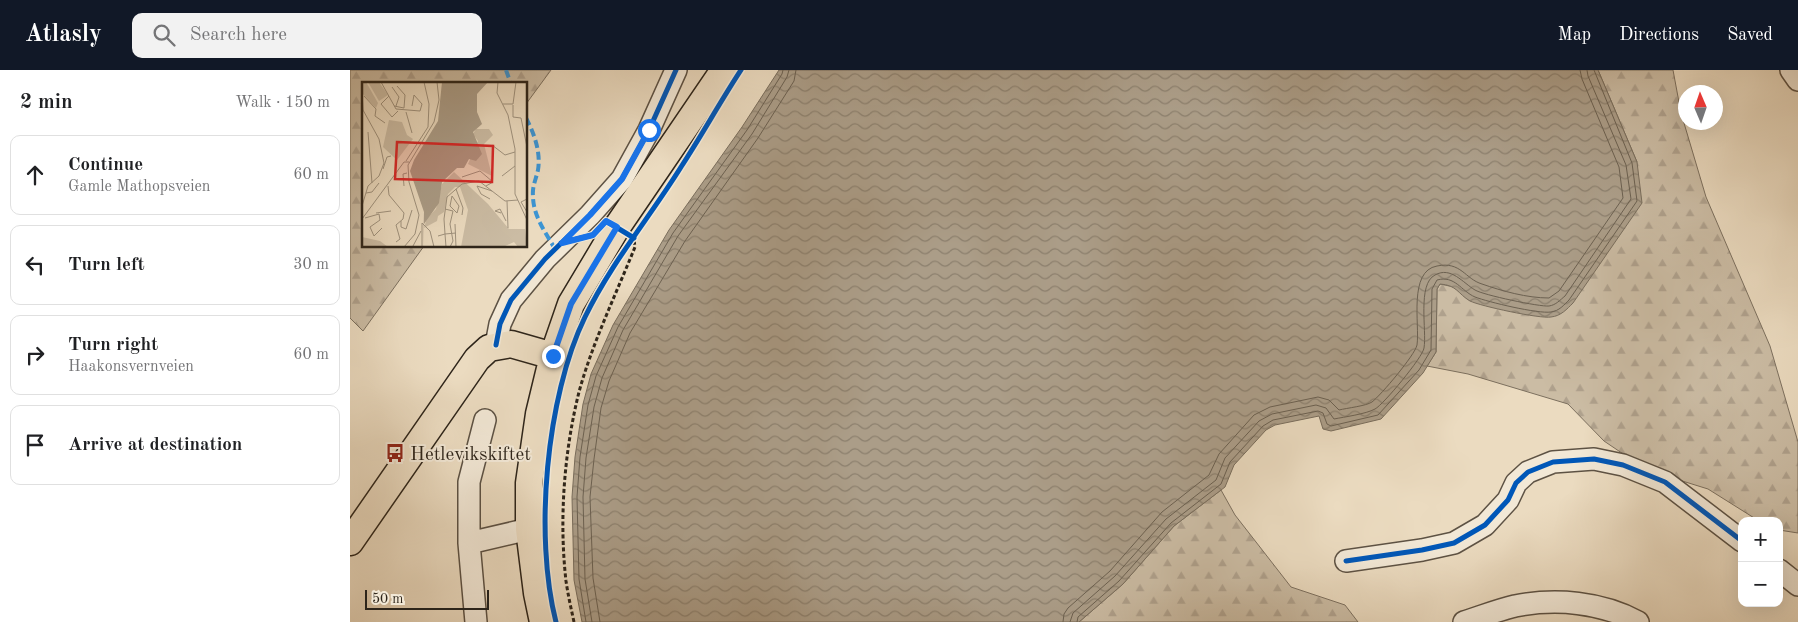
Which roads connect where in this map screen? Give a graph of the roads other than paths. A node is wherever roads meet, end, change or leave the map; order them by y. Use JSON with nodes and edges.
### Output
{"nodes":[{"id":1,"x":676,"y":70,"type":"edge"},
{"id":2,"x":724,"y":70,"type":"edge"},
{"id":3,"x":1791,"y":70,"type":"edge"},
{"id":4,"x":1798,"y":80,"type":"edge"},
{"id":5,"x":496,"y":345,"type":"junction"},
{"id":6,"x":553,"y":356,"type":"junction"},
{"id":7,"x":485,"y":420,"type":"dead end"},
{"id":8,"x":529,"y":529,"type":"junction"},
{"id":9,"x":1738,"y":538,"type":"edge"},
{"id":10,"x":350,"y":542,"type":"edge"},
{"id":11,"x":469,"y":543,"type":"junction"},
{"id":12,"x":1346,"y":561,"type":"dead end"},
{"id":13,"x":1783,"y":573,"type":"edge"},
{"id":14,"x":1798,"y":585,"type":"edge"},
{"id":15,"x":476,"y":622,"type":"edge"},
{"id":16,"x":543,"y":622,"type":"edge"},
{"id":17,"x":1464,"y":622,"type":"edge"},
{"id":18,"x":1638,"y":622,"type":"edge"}],
"edges":[{"from":1,"to":5,"type":"street"},
{"from":2,"to":6,"type":"main road"},
{"from":3,"to":4,"type":"street"},
{"from":5,"to":6,"type":"main road"},
{"from":5,"to":10,"type":"main road"},
{"from":6,"to":8,"type":"main road"},
{"from":7,"to":11,"type":"street"},
{"from":8,"to":11,"type":"street"},
{"from":8,"to":16,"type":"main road"},
{"from":9,"to":12,"type":"street"},
{"from":11,"to":15,"type":"street"},
{"from":13,"to":14,"type":"street"},
{"from":17,"to":18,"type":"street"}]}
